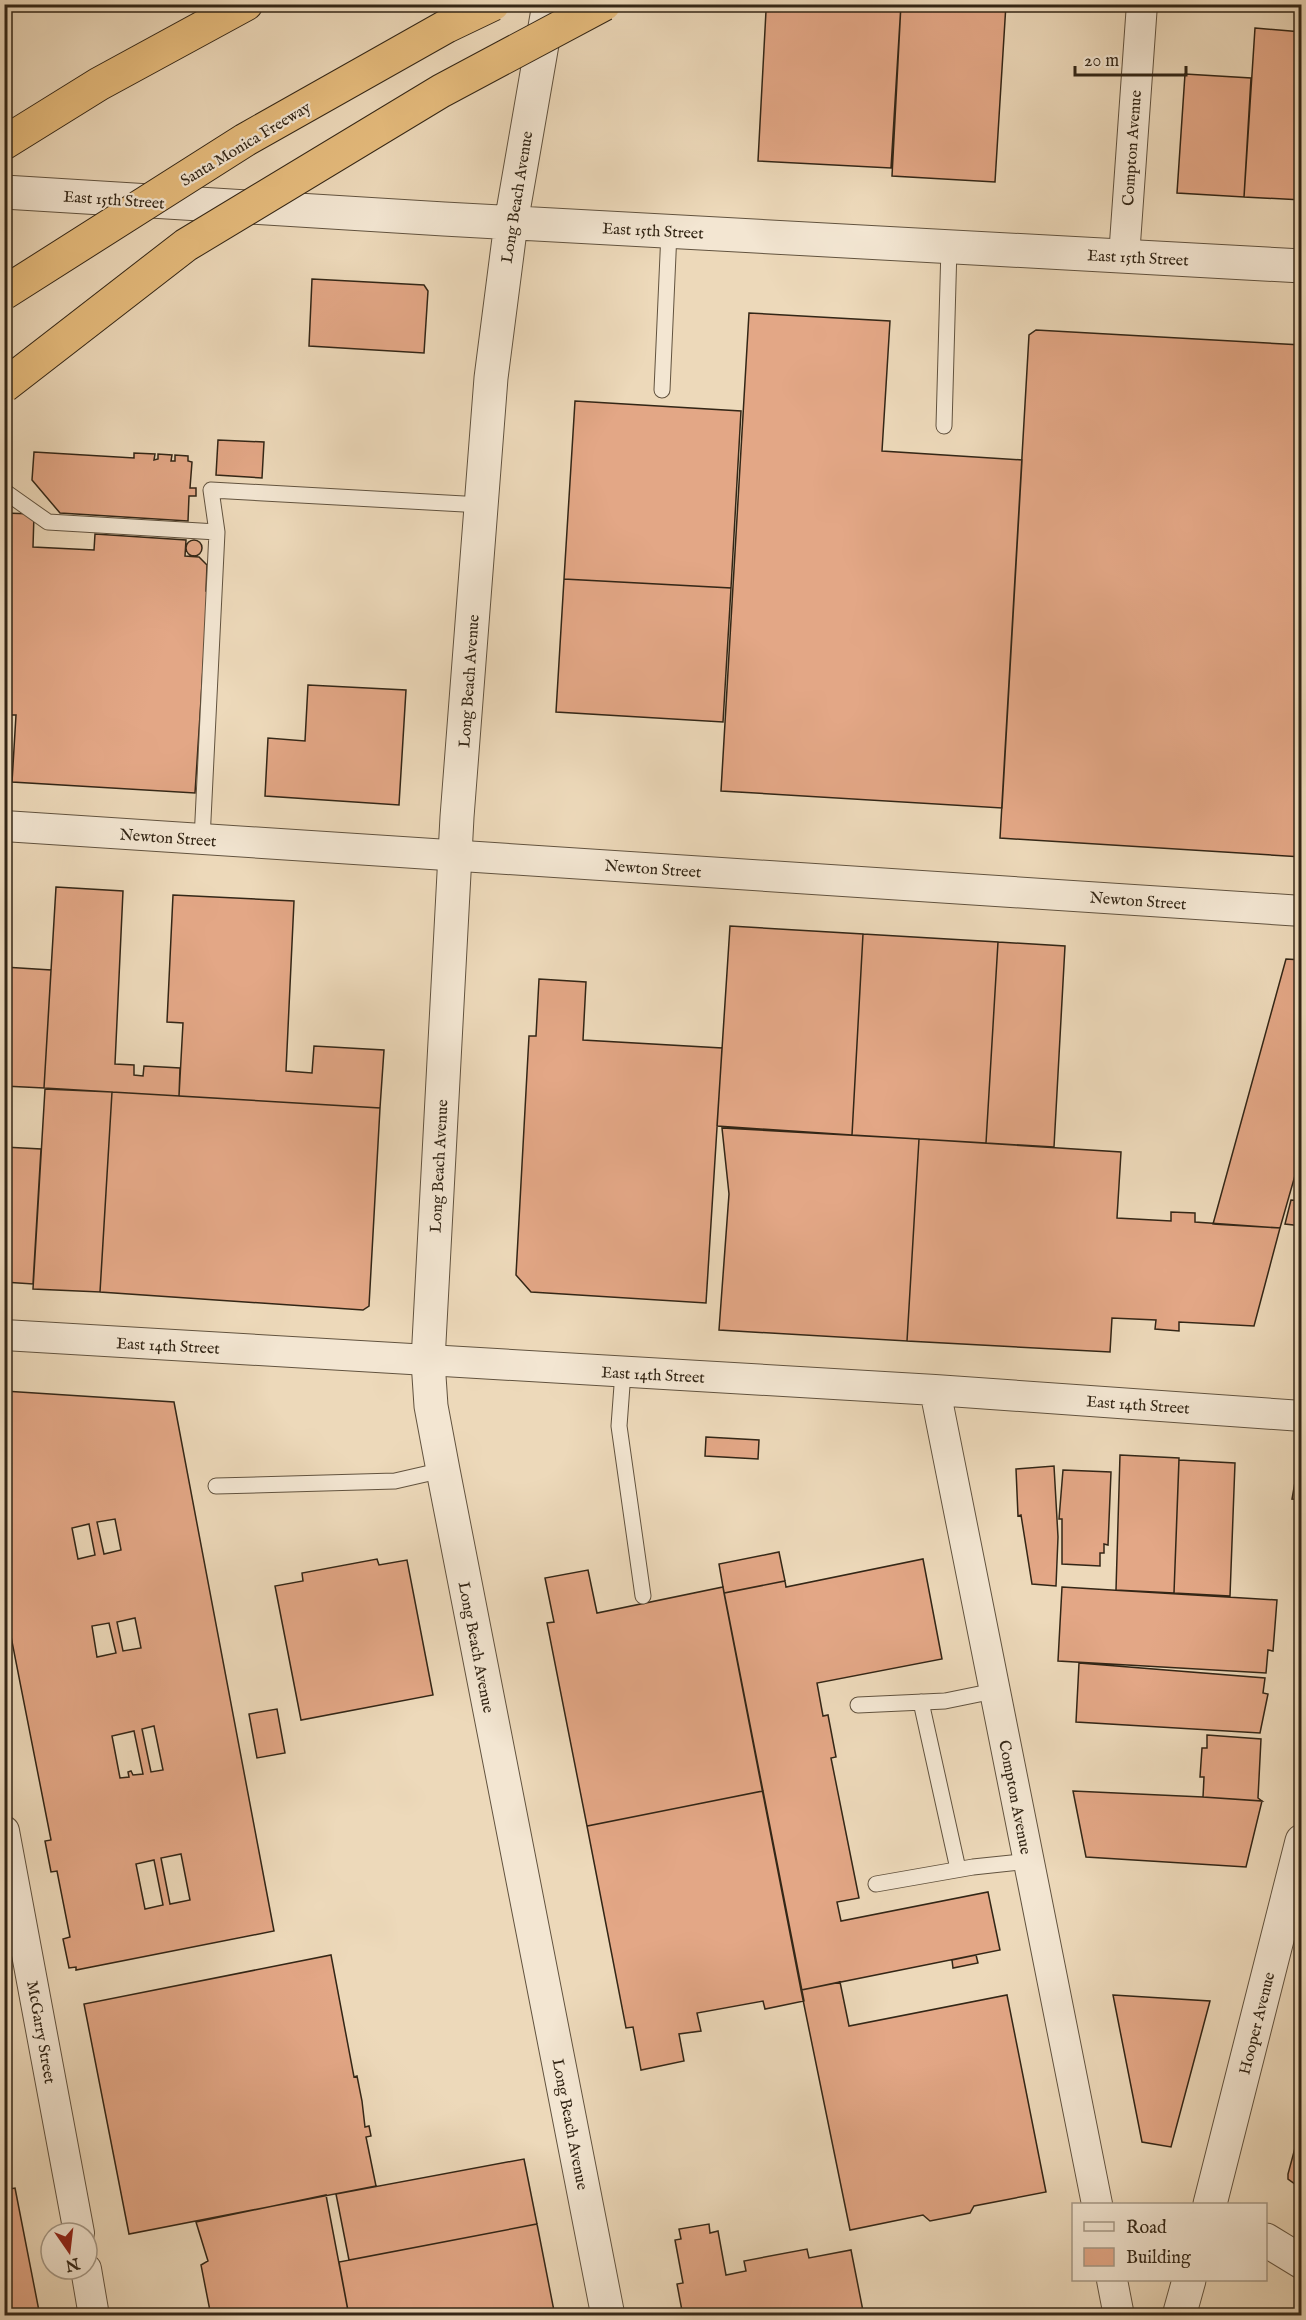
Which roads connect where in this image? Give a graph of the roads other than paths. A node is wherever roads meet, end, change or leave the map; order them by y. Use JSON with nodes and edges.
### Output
{"nodes":[{"id":1,"x":246,"y":4,"type":"edge"},
{"id":2,"x":493,"y":4,"type":"edge"},
{"id":3,"x":549,"y":4,"type":"edge"},
{"id":4,"x":604,"y":4,"type":"edge"},
{"id":5,"x":1142,"y":4,"type":"edge"},
{"id":6,"x":4,"y":143,"type":"edge"},
{"id":7,"x":4,"y":192,"type":"edge"},
{"id":8,"x":511,"y":223,"type":"junction"},
{"id":9,"x":669,"y":232,"type":"junction"},
{"id":10,"x":949,"y":247,"type":"junction"},
{"id":11,"x":1124,"y":256,"type":"junction"},
{"id":12,"x":1302,"y":266,"type":"edge"},
{"id":13,"x":4,"y":293,"type":"edge"},
{"id":14,"x":4,"y":386,"type":"edge"},
{"id":15,"x":662,"y":390,"type":"dead end"},
{"id":16,"x":944,"y":426,"type":"dead end"},
{"id":17,"x":4,"y":491,"type":"edge"},
{"id":18,"x":482,"y":505,"type":"junction"},
{"id":19,"x":217,"y":532,"type":"junction"},
{"id":20,"x":4,"y":826,"type":"edge"},
{"id":21,"x":202,"y":840,"type":"junction"},
{"id":22,"x":455,"y":855,"type":"junction"},
{"id":23,"x":1302,"y":911,"type":"edge"},
{"id":24,"x":4,"y":1335,"type":"edge"},
{"id":25,"x":428,"y":1361,"type":"junction"},
{"id":26,"x":623,"y":1372,"type":"junction"},
{"id":27,"x":935,"y":1390,"type":"junction"},
{"id":28,"x":1302,"y":1416,"type":"edge"},
{"id":29,"x":443,"y":1470,"type":"junction"},
{"id":30,"x":216,"y":1486,"type":"dead end"},
{"id":31,"x":643,"y":1596,"type":"dead end"},
{"id":32,"x":994,"y":1691,"type":"junction"},
{"id":33,"x":921,"y":1702,"type":"junction"},
{"id":34,"x":858,"y":1705,"type":"dead end"},
{"id":35,"x":4,"y":1831,"type":"edge"},
{"id":36,"x":1302,"y":1840,"type":"edge"},
{"id":37,"x":1029,"y":1861,"type":"junction"},
{"id":38,"x":958,"y":1869,"type":"junction"},
{"id":39,"x":876,"y":1884,"type":"dead end"},
{"id":40,"x":1097,"y":2203,"type":"edge"},
{"id":41,"x":1211,"y":2203,"type":"edge"},
{"id":42,"x":77,"y":2221,"type":"edge"},
{"id":43,"x":1267,"y":2241,"type":"edge"},
{"id":44,"x":1302,"y":2262,"type":"edge"},
{"id":45,"x":88,"y":2281,"type":"edge"},
{"id":46,"x":1112,"y":2281,"type":"edge"},
{"id":47,"x":1189,"y":2281,"type":"edge"},
{"id":48,"x":94,"y":2316,"type":"edge"},
{"id":49,"x":608,"y":2316,"type":"edge"},
{"id":50,"x":1119,"y":2316,"type":"edge"},
{"id":51,"x":1179,"y":2316,"type":"edge"}],
"edges":[{"from":1,"to":6,"type":"highway"},
{"from":2,"to":13,"type":"highway","name":"Santa Monica Freeway","bridge":true},
{"from":3,"to":8,"type":"street","name":"Long Beach Avenue"},
{"from":4,"to":14,"type":"highway","bridge":true},
{"from":5,"to":11,"type":"street","name":"Compton Avenue"},
{"from":7,"to":8,"type":"street","name":"East 15th Street"},
{"from":8,"to":9,"type":"street","name":"East 15th Street"},
{"from":8,"to":18,"type":"street","name":"Long Beach Avenue"},
{"from":9,"to":10,"type":"street","name":"East 15th Street"},
{"from":9,"to":15,"type":"lane"},
{"from":10,"to":11,"type":"street","name":"East 15th Street"},
{"from":10,"to":16,"type":"lane"},
{"from":11,"to":12,"type":"street","name":"East 15th Street"},
{"from":17,"to":19,"type":"lane"},
{"from":18,"to":19,"type":"lane"},
{"from":18,"to":22,"type":"street","name":"Long Beach Avenue"},
{"from":19,"to":21,"type":"lane"},
{"from":20,"to":21,"type":"street","name":"Newton Street"},
{"from":21,"to":22,"type":"street","name":"Newton Street"},
{"from":22,"to":23,"type":"street","name":"Newton Street"},
{"from":22,"to":25,"type":"street","name":"Long Beach Avenue"},
{"from":24,"to":25,"type":"street","name":"East 14th Street"},
{"from":25,"to":26,"type":"street","name":"East 14th Street"},
{"from":25,"to":29,"type":"street","name":"Long Beach Avenue"},
{"from":26,"to":27,"type":"street","name":"East 14th Street"},
{"from":26,"to":31,"type":"lane"},
{"from":27,"to":28,"type":"street","name":"East 14th Street"},
{"from":27,"to":32,"type":"street","name":"Compton Avenue"},
{"from":29,"to":30,"type":"lane"},
{"from":29,"to":49,"type":"street","name":"Long Beach Avenue"},
{"from":32,"to":33,"type":"lane"},
{"from":32,"to":37,"type":"street","name":"Compton Avenue"},
{"from":33,"to":34,"type":"lane"},
{"from":33,"to":38,"type":"lane"},
{"from":35,"to":42,"type":"street","name":"McGarry Street"},
{"from":36,"to":41,"type":"street","name":"Hooper Avenue"},
{"from":37,"to":38,"type":"lane"},
{"from":37,"to":40,"type":"street","name":"Compton Avenue"},
{"from":38,"to":39,"type":"lane"},
{"from":43,"to":44,"type":"street"},
{"from":45,"to":48,"type":"street"},
{"from":46,"to":50,"type":"street"},
{"from":47,"to":51,"type":"street"}]}
